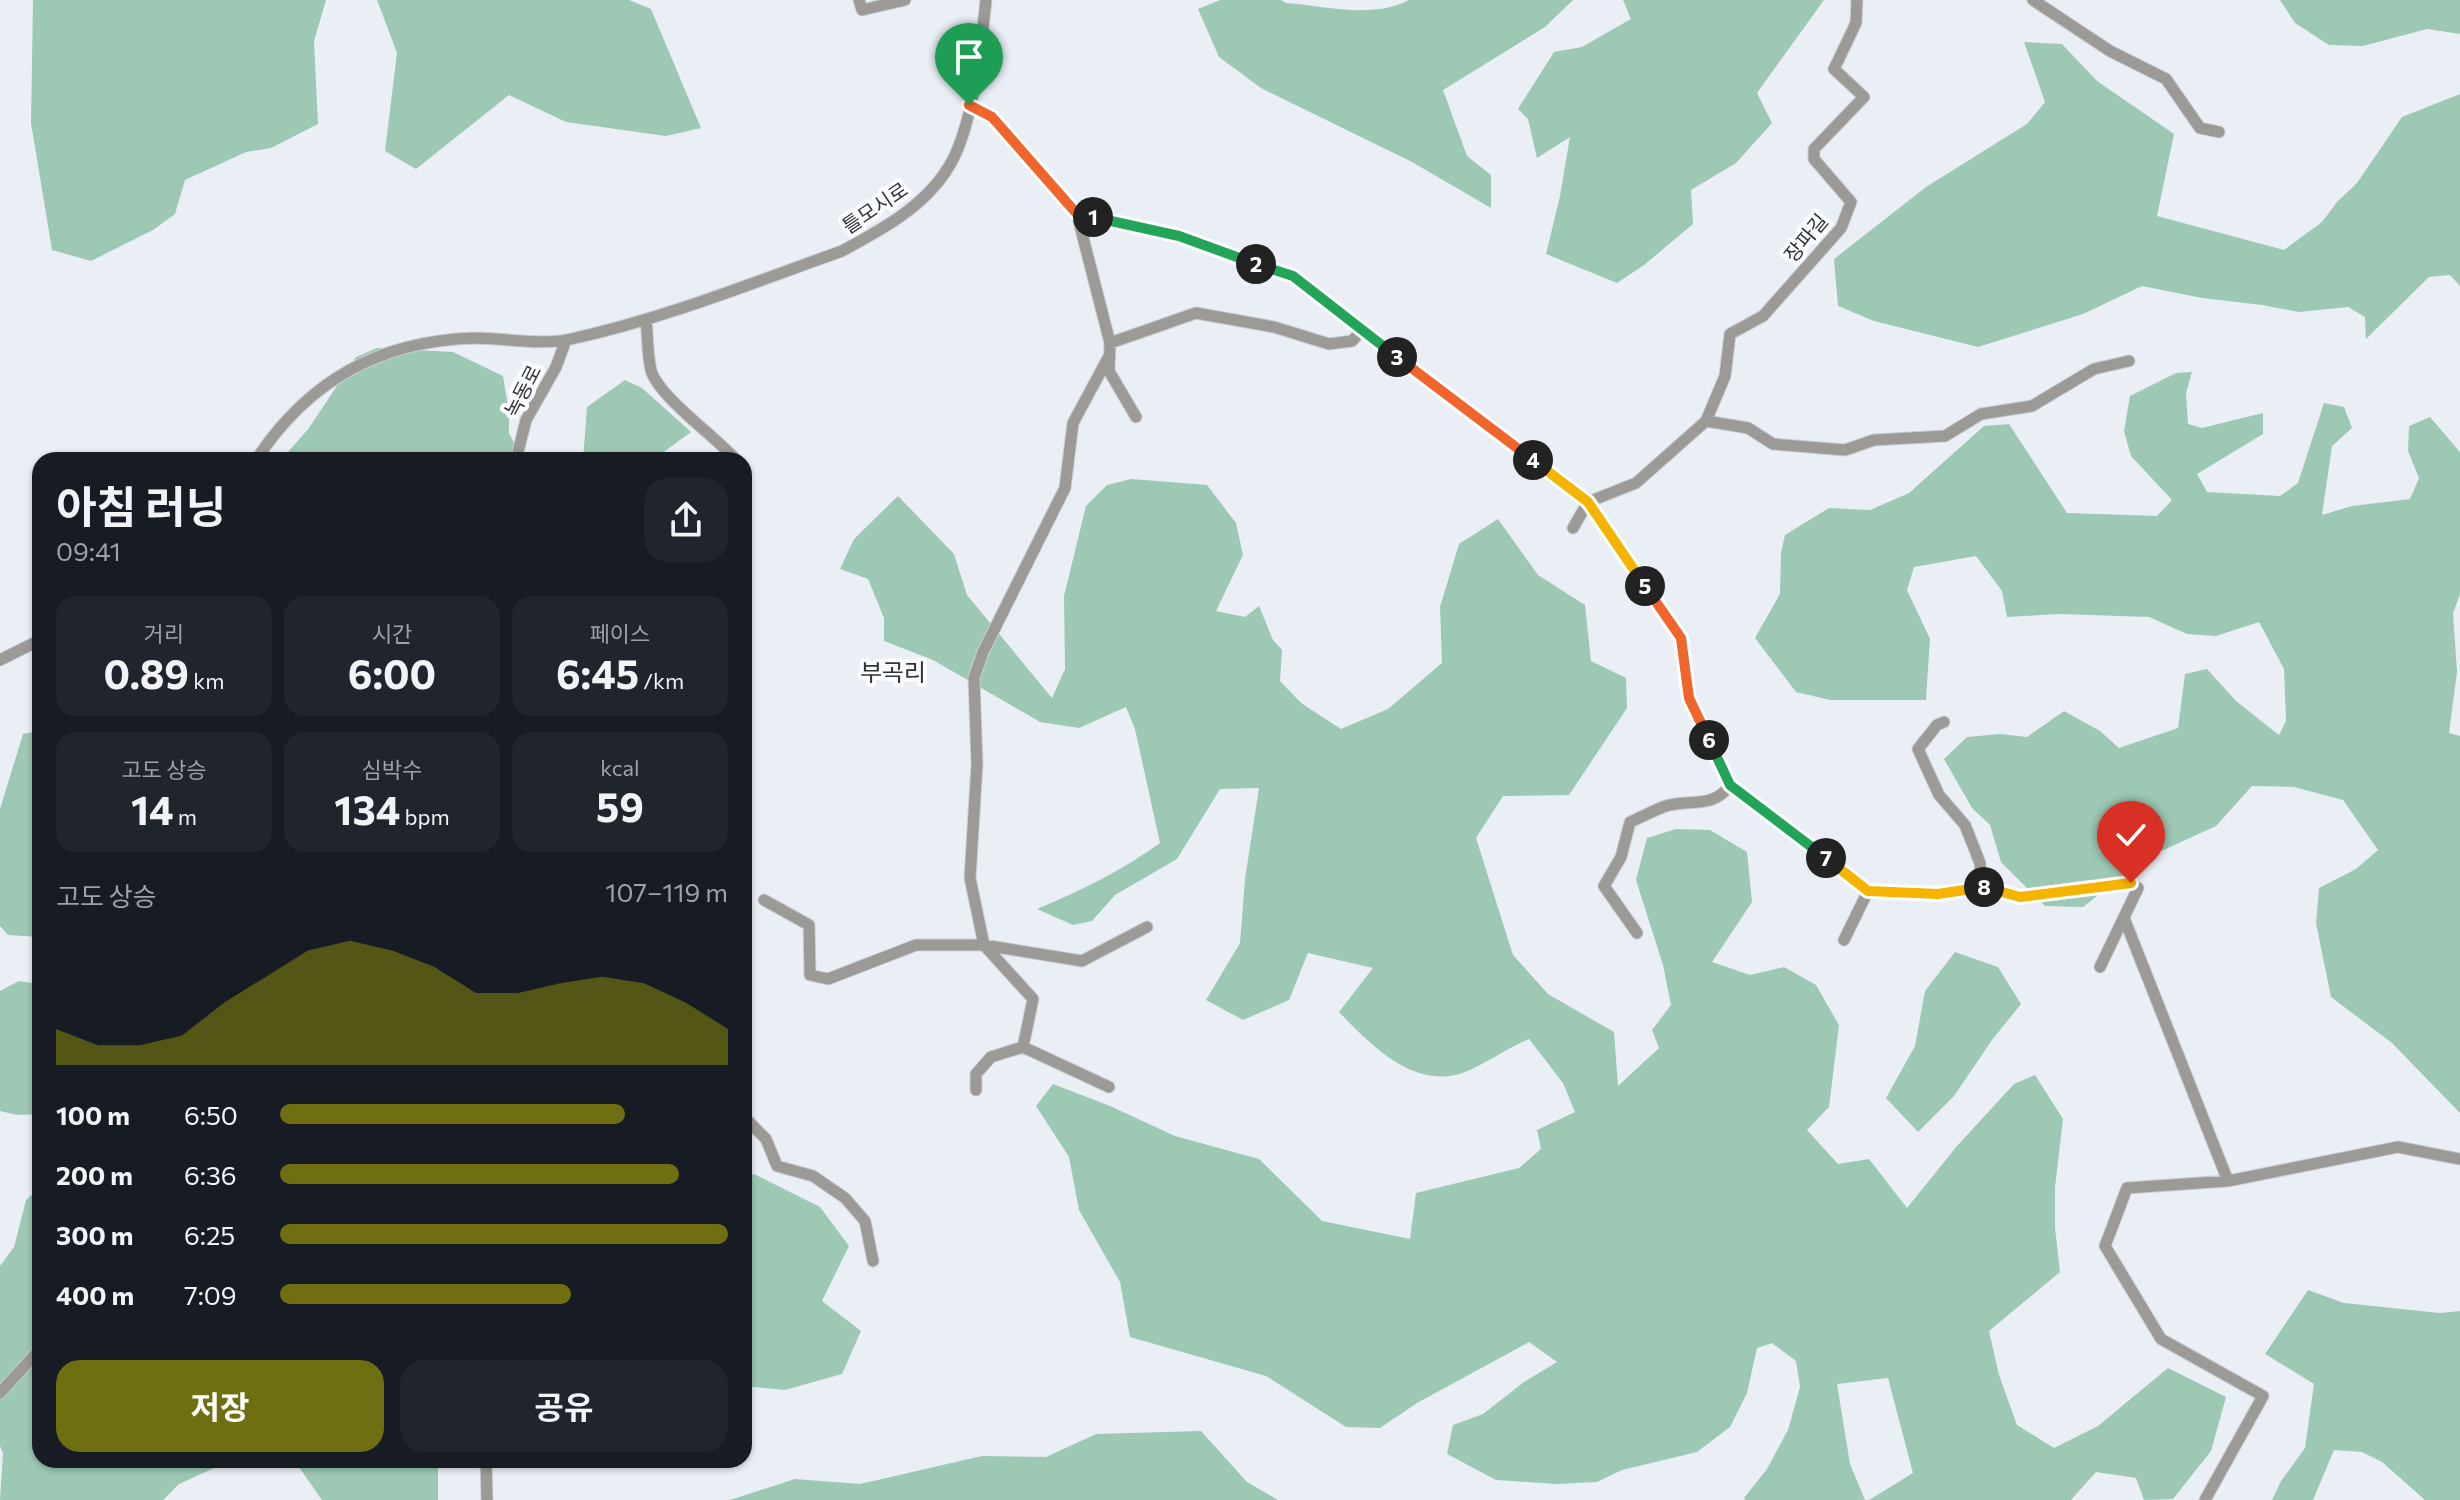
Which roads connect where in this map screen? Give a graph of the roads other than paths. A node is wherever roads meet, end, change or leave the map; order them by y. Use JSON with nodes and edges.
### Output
{"nodes":[{"id":1,"x":859,"y":0,"type":"edge"},
{"id":2,"x":905,"y":0,"type":"edge"},
{"id":3,"x":986,"y":0,"type":"edge"},
{"id":4,"x":1857,"y":0,"type":"edge"},
{"id":5,"x":2033,"y":0,"type":"edge"},
{"id":6,"x":969,"y":105,"type":"junction"},
{"id":7,"x":2219,"y":132,"type":"dead end"},
{"id":8,"x":1077,"y":214,"type":"junction"},
{"id":9,"x":646,"y":320,"type":"junction"},
{"id":10,"x":1362,"y":330,"type":"junction"},
{"id":11,"x":566,"y":340,"type":"junction"},
{"id":12,"x":1110,"y":343,"type":"junction"},
{"id":13,"x":1108,"y":358,"type":"junction"},
{"id":14,"x":2129,"y":361,"type":"dead end"},
{"id":15,"x":1136,"y":417,"type":"dead end"},
{"id":16,"x":1706,"y":421,"type":"junction"},
{"id":17,"x":261,"y":452,"type":"edge"},
{"id":18,"x":518,"y":452,"type":"edge"},
{"id":19,"x":729,"y":452,"type":"edge"},
{"id":20,"x":1588,"y":502,"type":"junction"},
{"id":21,"x":1573,"y":528,"type":"dead end"},
{"id":22,"x":32,"y":644,"type":"edge"},
{"id":23,"x":0,"y":660,"type":"edge"},
{"id":24,"x":1944,"y":722,"type":"dead end"},
{"id":25,"x":1730,"y":785,"type":"junction"},
{"id":26,"x":1981,"y":886,"type":"junction"},
{"id":27,"x":1868,"y":891,"type":"junction"},
{"id":28,"x":764,"y":900,"type":"dead end"},
{"id":29,"x":2124,"y":918,"type":"junction"},
{"id":30,"x":1147,"y":927,"type":"dead end"},
{"id":31,"x":1637,"y":933,"type":"dead end"},
{"id":32,"x":1844,"y":940,"type":"dead end"},
{"id":33,"x":984,"y":945,"type":"junction"},
{"id":34,"x":2100,"y":967,"type":"dead end"},
{"id":35,"x":1023,"y":1047,"type":"junction"},
{"id":36,"x":1109,"y":1087,"type":"dead end"},
{"id":37,"x":976,"y":1090,"type":"dead end"},
{"id":38,"x":752,"y":1125,"type":"edge"},
{"id":39,"x":2460,"y":1159,"type":"edge"},
{"id":40,"x":2228,"y":1181,"type":"junction"},
{"id":41,"x":873,"y":1261,"type":"dead end"},
{"id":42,"x":32,"y":1358,"type":"edge"},
{"id":43,"x":0,"y":1393,"type":"edge"},
{"id":44,"x":486,"y":1468,"type":"edge"},
{"id":45,"x":487,"y":1500,"type":"edge"},
{"id":46,"x":2205,"y":1500,"type":"edge"}],
"edges":[{"from":1,"to":2,"type":"street"},
{"from":3,"to":6,"type":"street","name":"틀모시로"},
{"from":4,"to":16,"type":"street","name":"장파길"},
{"from":5,"to":7,"type":"street"},
{"from":6,"to":8,"type":"street"},
{"from":6,"to":9,"type":"street","name":"틀모시로"},
{"from":8,"to":10,"type":"street"},
{"from":8,"to":12,"type":"street"},
{"from":9,"to":11,"type":"street","name":"틀모시로"},
{"from":9,"to":19,"type":"street"},
{"from":10,"to":12,"type":"street"},
{"from":10,"to":20,"type":"street"},
{"from":11,"to":17,"type":"street","name":"틀모시로"},
{"from":11,"to":18,"type":"street","name":"녹동로"},
{"from":12,"to":13,"type":"street"},
{"from":13,"to":15,"type":"street"},
{"from":13,"to":33,"type":"street"},
{"from":14,"to":16,"type":"street"},
{"from":16,"to":20,"type":"street"},
{"from":20,"to":21,"type":"street"},
{"from":20,"to":25,"type":"street"},
{"from":22,"to":23,"type":"street"},
{"from":24,"to":26,"type":"street"},
{"from":25,"to":27,"type":"street"},
{"from":25,"to":31,"type":"street"},
{"from":26,"to":27,"type":"street"},
{"from":26,"to":29,"type":"street"},
{"from":27,"to":32,"type":"street"},
{"from":28,"to":33,"type":"street"},
{"from":29,"to":34,"type":"street"},
{"from":29,"to":40,"type":"street"},
{"from":30,"to":33,"type":"street"},
{"from":33,"to":35,"type":"street"},
{"from":35,"to":36,"type":"street"},
{"from":35,"to":37,"type":"street"},
{"from":38,"to":41,"type":"street"},
{"from":39,"to":40,"type":"street"},
{"from":40,"to":46,"type":"street"},
{"from":42,"to":43,"type":"street"},
{"from":44,"to":45,"type":"street"}]}
